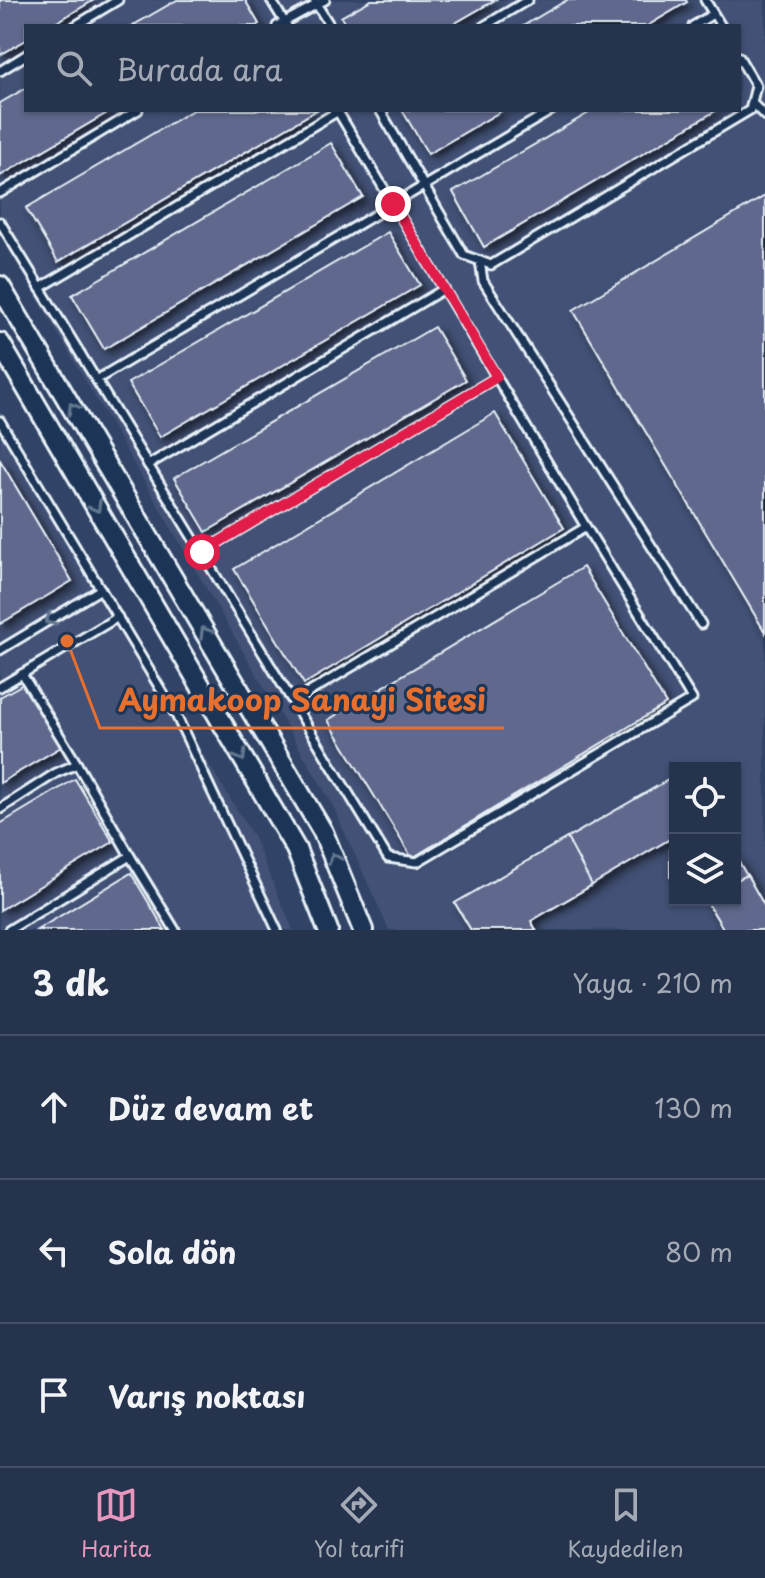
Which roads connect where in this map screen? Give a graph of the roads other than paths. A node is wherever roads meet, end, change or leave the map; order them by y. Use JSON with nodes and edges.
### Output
{"nodes":[{"id":1,"x":118,"y":0,"type":"edge"},
{"id":2,"x":271,"y":0,"type":"edge"},
{"id":3,"x":325,"y":0,"type":"edge"},
{"id":4,"x":528,"y":0,"type":"edge"},
{"id":5,"x":705,"y":0,"type":"edge"},
{"id":6,"x":316,"y":2,"type":"edge"},
{"id":7,"x":713,"y":14,"type":"junction"},
{"id":8,"x":78,"y":24,"type":"edge"},
{"id":9,"x":283,"y":24,"type":"edge"},
{"id":10,"x":284,"y":24,"type":"edge"},
{"id":11,"x":329,"y":24,"type":"edge"},
{"id":12,"x":487,"y":24,"type":"edge"},
{"id":13,"x":696,"y":24,"type":"edge"},
{"id":14,"x":720,"y":24,"type":"edge"},
{"id":15,"x":24,"y":56,"type":"edge"},
{"id":16,"x":741,"y":60,"type":"edge"},
{"id":17,"x":0,"y":71,"type":"edge"},
{"id":18,"x":752,"y":103,"type":"junction"},
{"id":19,"x":135,"y":112,"type":"edge"},
{"id":20,"x":335,"y":112,"type":"edge"},
{"id":21,"x":339,"y":112,"type":"edge"},
{"id":22,"x":381,"y":112,"type":"edge"},
{"id":23,"x":549,"y":112,"type":"edge"},
{"id":24,"x":765,"y":116,"type":"edge"},
{"id":25,"x":424,"y":186,"type":"junction"},
{"id":26,"x":0,"y":193,"type":"edge"},
{"id":27,"x":393,"y":204,"type":"junction"},
{"id":28,"x":0,"y":222,"type":"edge"},
{"id":29,"x":480,"y":261,"type":"junction"},
{"id":30,"x":0,"y":286,"type":"edge"},
{"id":31,"x":40,"y":288,"type":"junction"},
{"id":32,"x":444,"y":289,"type":"junction"},
{"id":33,"x":0,"y":343,"type":"edge"},
{"id":34,"x":497,"y":377,"type":"junction"},
{"id":35,"x":96,"y":380,"type":"junction"},
{"id":36,"x":0,"y":421,"type":"edge"},
{"id":37,"x":148,"y":465,"type":"junction"},
{"id":38,"x":586,"y":527,"type":"junction"},
{"id":39,"x":202,"y":552,"type":"junction"},
{"id":40,"x":101,"y":589,"type":"junction"},
{"id":41,"x":118,"y":617,"type":"junction"},
{"id":42,"x":701,"y":624,"type":"dead end"},
{"id":43,"x":0,"y":650,"type":"edge"},
{"id":44,"x":22,"y":674,"type":"junction"},
{"id":45,"x":0,"y":687,"type":"edge"},
{"id":46,"x":293,"y":702,"type":"junction"},
{"id":47,"x":77,"y":764,"type":"junction"},
{"id":48,"x":0,"y":809,"type":"edge"},
{"id":49,"x":130,"y":856,"type":"junction"},
{"id":50,"x":9,"y":930,"type":"edge"},
{"id":51,"x":175,"y":930,"type":"edge"},
{"id":52,"x":277,"y":930,"type":"edge"},
{"id":53,"x":328,"y":930,"type":"edge"},
{"id":54,"x":363,"y":930,"type":"edge"}],
"edges":[{"from":1,"to":8,"type":"lane"},
{"from":2,"to":9,"type":"lane"},
{"from":3,"to":6,"type":"lane"},
{"from":4,"to":12,"type":"lane"},
{"from":5,"to":7,"type":"lane"},
{"from":6,"to":10,"type":"lane"},
{"from":6,"to":11,"type":"lane"},
{"from":7,"to":13,"type":"lane"},
{"from":7,"to":14,"type":"lane"},
{"from":15,"to":17,"type":"lane"},
{"from":16,"to":18,"type":"lane"},
{"from":18,"to":24,"type":"lane"},
{"from":18,"to":29,"type":"lane"},
{"from":19,"to":26,"type":"lane"},
{"from":20,"to":31,"type":"lane"},
{"from":21,"to":27,"type":"lane"},
{"from":22,"to":25,"type":"lane"},
{"from":23,"to":25,"type":"lane"},
{"from":25,"to":27,"type":"lane"},
{"from":25,"to":29,"type":"lane"},
{"from":27,"to":32,"type":"lane"},
{"from":27,"to":35,"type":"lane"},
{"from":28,"to":31,"type":"lane"},
{"from":29,"to":42,"type":"lane"},
{"from":54,"to":30,"type":"main road","one_way":true},
{"from":31,"to":35,"type":"lane"},
{"from":32,"to":34,"type":"lane"},
{"from":32,"to":37,"type":"lane"},
{"from":33,"to":53,"type":"main road","one_way":true},
{"from":34,"to":38,"type":"lane"},
{"from":34,"to":39,"type":"lane"},
{"from":35,"to":37,"type":"lane"},
{"from":36,"to":40,"type":"lane"},
{"from":37,"to":39,"type":"lane"},
{"from":38,"to":46,"type":"lane"},
{"from":38,"to":46,"type":"lane"},
{"from":39,"to":46,"type":"lane"},
{"from":40,"to":41,"type":"lane"},
{"from":40,"to":43,"type":"lane","one_way":true},
{"from":41,"to":44,"type":"lane"},
{"from":41,"to":52,"type":"lane"},
{"from":44,"to":45,"type":"lane"},
{"from":44,"to":47,"type":"lane"},
{"from":47,"to":48,"type":"lane"},
{"from":47,"to":49,"type":"lane"},
{"from":49,"to":50,"type":"lane"},
{"from":49,"to":51,"type":"lane"}]}
